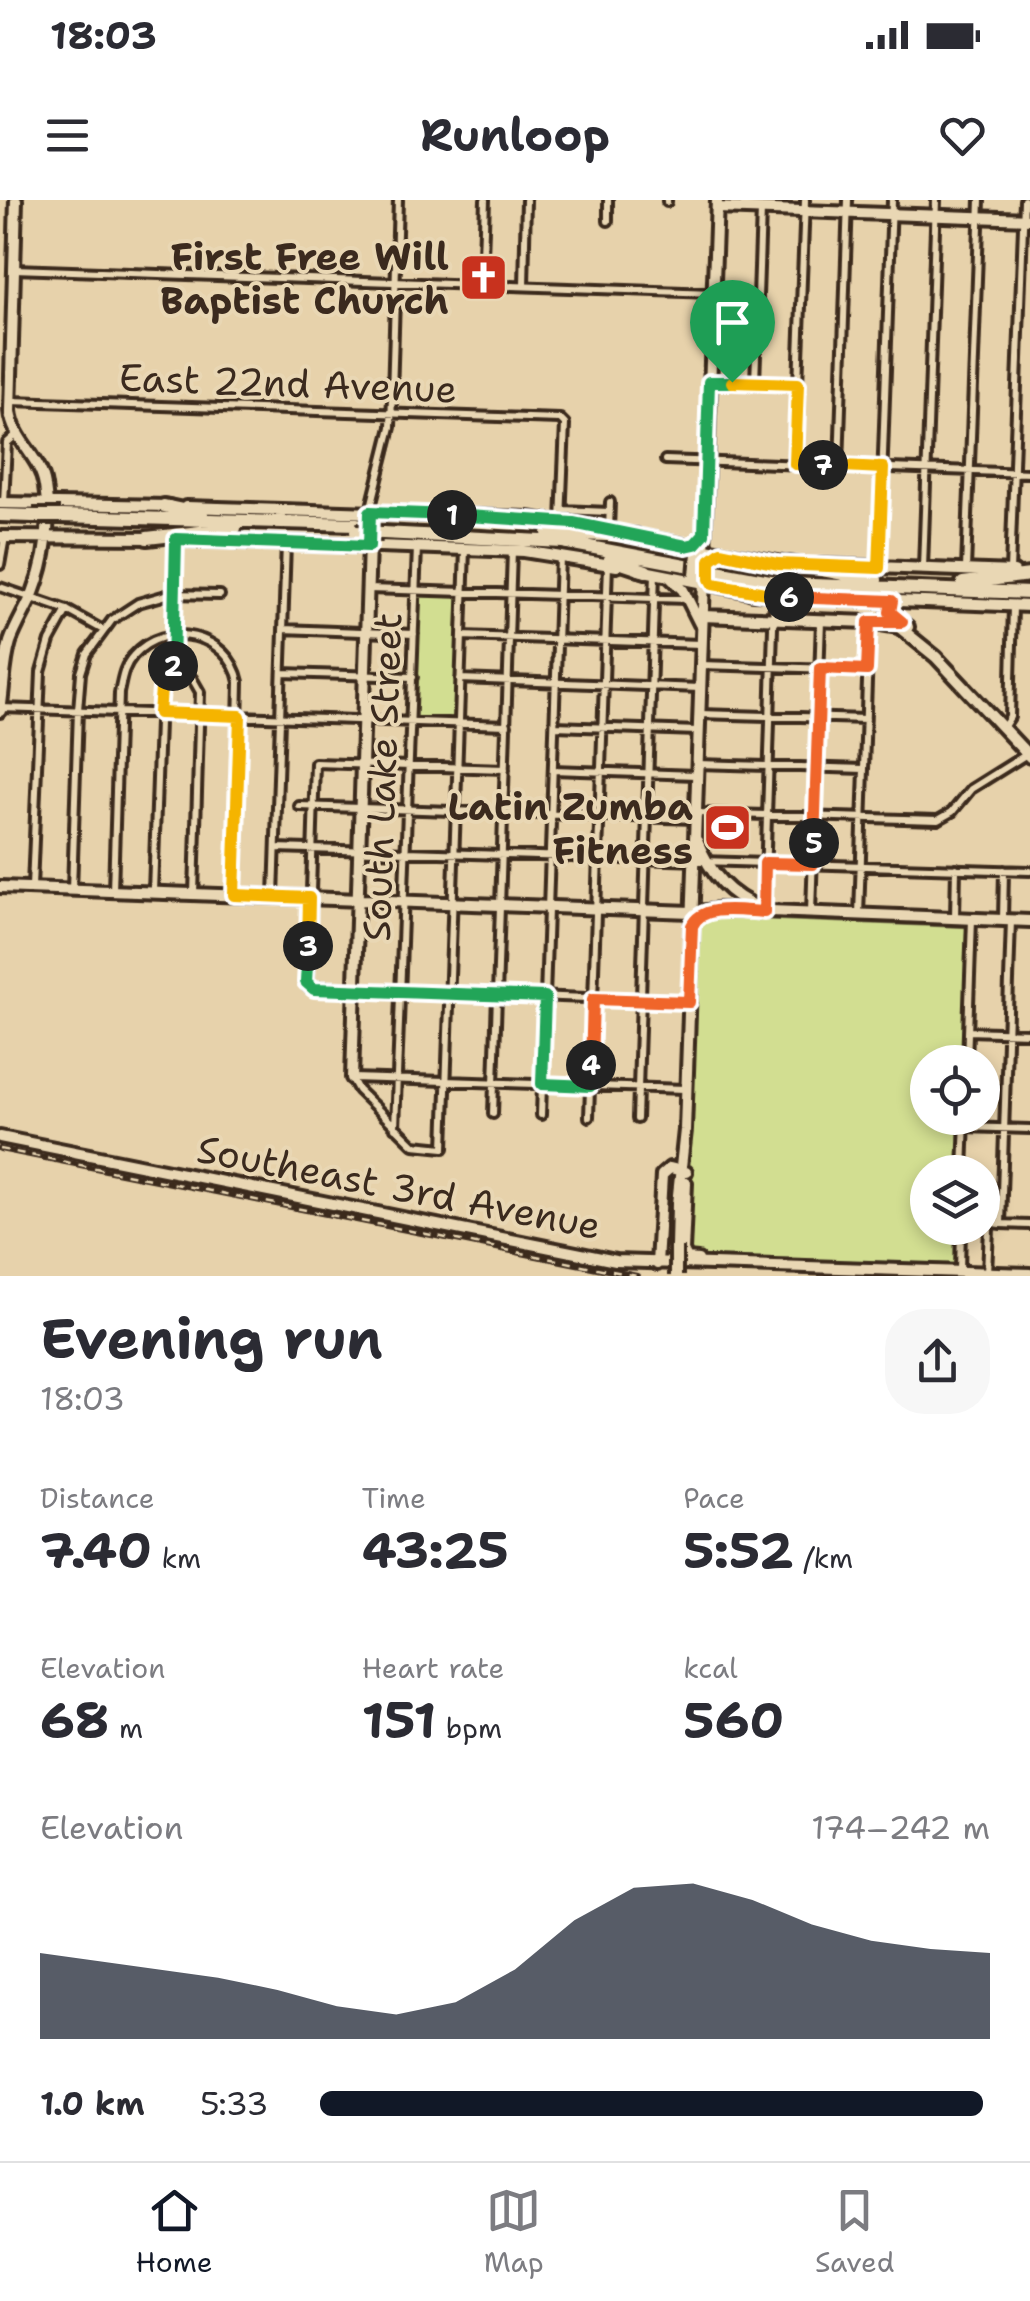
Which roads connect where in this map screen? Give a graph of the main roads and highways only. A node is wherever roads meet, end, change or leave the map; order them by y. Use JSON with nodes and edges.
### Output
{"nodes":[{"id":1,"x":16,"y":200,"type":"edge"},
{"id":2,"x":718,"y":203,"type":"edge"},
{"id":3,"x":804,"y":206,"type":"edge"},
{"id":4,"x":1026,"y":219,"type":"edge"},
{"id":5,"x":7,"y":407,"type":"edge"},
{"id":6,"x":164,"y":506,"type":"junction"},
{"id":7,"x":1,"y":507,"type":"edge"},
{"id":8,"x":370,"y":512,"type":"junction"},
{"id":9,"x":46,"y":520,"type":"junction"},
{"id":10,"x":237,"y":525,"type":"junction"},
{"id":11,"x":356,"y":528,"type":"junction"},
{"id":12,"x":384,"y":529,"type":"junction"},
{"id":13,"x":2,"y":532,"type":"edge"},
{"id":14,"x":704,"y":532,"type":"junction"},
{"id":15,"x":547,"y":533,"type":"junction"},
{"id":16,"x":636,"y":536,"type":"junction"},
{"id":17,"x":147,"y":538,"type":"junction"},
{"id":18,"x":505,"y":538,"type":"junction"},
{"id":19,"x":369,"y":546,"type":"junction"},
{"id":20,"x":705,"y":551,"type":"junction"},
{"id":21,"x":790,"y":564,"type":"joint"},
{"id":22,"x":651,"y":572,"type":"junction"},
{"id":23,"x":1030,"y":574,"type":"edge"},
{"id":24,"x":668,"y":576,"type":"junction"},
{"id":25,"x":965,"y":577,"type":"junction"},
{"id":26,"x":705,"y":581,"type":"junction"},
{"id":27,"x":883,"y":584,"type":"junction"},
{"id":28,"x":1030,"y":585,"type":"edge"},
{"id":29,"x":930,"y":590,"type":"junction"},
{"id":30,"x":752,"y":592,"type":"junction"},
{"id":31,"x":1030,"y":593,"type":"edge"},
{"id":32,"x":703,"y":597,"type":"junction"},
{"id":33,"x":1030,"y":603,"type":"edge"},
{"id":34,"x":702,"y":622,"type":"junction"},
{"id":35,"x":901,"y":625,"type":"junction"},
{"id":36,"x":0,"y":709,"type":"edge"},
{"id":37,"x":1029,"y":752,"type":"edge"},
{"id":38,"x":699,"y":861,"type":"junction"},
{"id":39,"x":0,"y":887,"type":"edge"},
{"id":40,"x":358,"y":899,"type":"junction"},
{"id":41,"x":744,"y":906,"type":"junction"},
{"id":42,"x":722,"y":910,"type":"junction"},
{"id":43,"x":692,"y":914,"type":"junction"},
{"id":44,"x":1030,"y":921,"type":"edge"},
{"id":45,"x":352,"y":1078,"type":"road end"},
{"id":46,"x":0,"y":1137,"type":"edge"},
{"id":47,"x":684,"y":1170,"type":"junction"},
{"id":48,"x":657,"y":1264,"type":"junction"},
{"id":49,"x":713,"y":1264,"type":"junction"},
{"id":50,"x":1023,"y":1274,"type":"edge"},
{"id":51,"x":676,"y":1276,"type":"edge"}],
"edges":[{"from":1,"to":5,"type":"main road"},
{"from":2,"to":3,"type":"main road"},
{"from":2,"to":14,"type":"main road"},
{"from":3,"to":4,"type":"main road"},
{"from":5,"to":9,"type":"main road"},
{"from":6,"to":9,"type":"main road"},
{"from":6,"to":10,"type":"highway"},
{"from":6,"to":11,"type":"main road"},
{"from":7,"to":9,"type":"highway"},
{"from":8,"to":11,"type":"main road"},
{"from":8,"to":12,"type":"main road"},
{"from":8,"to":19,"type":"main road"},
{"from":9,"to":10,"type":"highway"},
{"from":9,"to":13,"type":"highway"},
{"from":9,"to":17,"type":"main road"},
{"from":9,"to":36,"type":"main road"},
{"from":10,"to":11,"type":"highway"},
{"from":10,"to":17,"type":"highway"},
{"from":11,"to":12,"type":"highway"},
{"from":11,"to":17,"type":"main road"},
{"from":11,"to":19,"type":"main road"},
{"from":12,"to":15,"type":"highway"},
{"from":12,"to":16,"type":"main road"},
{"from":12,"to":18,"type":"highway"},
{"from":12,"to":19,"type":"main road"},
{"from":12,"to":22,"type":"main road"},
{"from":14,"to":20,"type":"main road"},
{"from":14,"to":20,"type":"main road"},
{"from":15,"to":16,"type":"highway"},
{"from":15,"to":27,"type":"highway"},
{"from":16,"to":20,"type":"main road"},
{"from":18,"to":22,"type":"highway"},
{"from":18,"to":27,"type":"highway"},
{"from":19,"to":40,"type":"main road"},
{"from":20,"to":21,"type":"main road"},
{"from":20,"to":26,"type":"main road"},
{"from":21,"to":27,"type":"highway"},
{"from":22,"to":24,"type":"main road"},
{"from":23,"to":25,"type":"highway"},
{"from":23,"to":25,"type":"main road"},
{"from":24,"to":26,"type":"main road"},
{"from":24,"to":34,"type":"main road"},
{"from":25,"to":27,"type":"highway"},
{"from":25,"to":27,"type":"main road"},
{"from":25,"to":28,"type":"highway"},
{"from":26,"to":30,"type":"main road"},
{"from":26,"to":32,"type":"main road"},
{"from":26,"to":32,"type":"main road"},
{"from":27,"to":29,"type":"highway"},
{"from":27,"to":30,"type":"highway"},
{"from":27,"to":30,"type":"main road"},
{"from":27,"to":33,"type":"main road"},
{"from":27,"to":35,"type":"main road"},
{"from":29,"to":31,"type":"highway"},
{"from":29,"to":33,"type":"highway"},
{"from":32,"to":34,"type":"main road"},
{"from":34,"to":35,"type":"main road"},
{"from":34,"to":38,"type":"main road"},
{"from":35,"to":37,"type":"main road"},
{"from":38,"to":41,"type":"main road"},
{"from":38,"to":43,"type":"main road"},
{"from":39,"to":40,"type":"main road"},
{"from":40,"to":43,"type":"main road"},
{"from":40,"to":45,"type":"main road"},
{"from":41,"to":42,"type":"main road"},
{"from":41,"to":44,"type":"main road"},
{"from":42,"to":43,"type":"main road"},
{"from":42,"to":43,"type":"main road"},
{"from":43,"to":47,"type":"main road"},
{"from":46,"to":48,"type":"main road","name":"Southeast 3rd Avenue"},
{"from":47,"to":48,"type":"main road"},
{"from":47,"to":49,"type":"main road"},
{"from":47,"to":51,"type":"main road","bridge":true},
{"from":48,"to":49,"type":"main road","name":"Southeast 3rd Avenue"},
{"from":49,"to":50,"type":"main road","name":"Southeast 3rd Avenue"}]}
